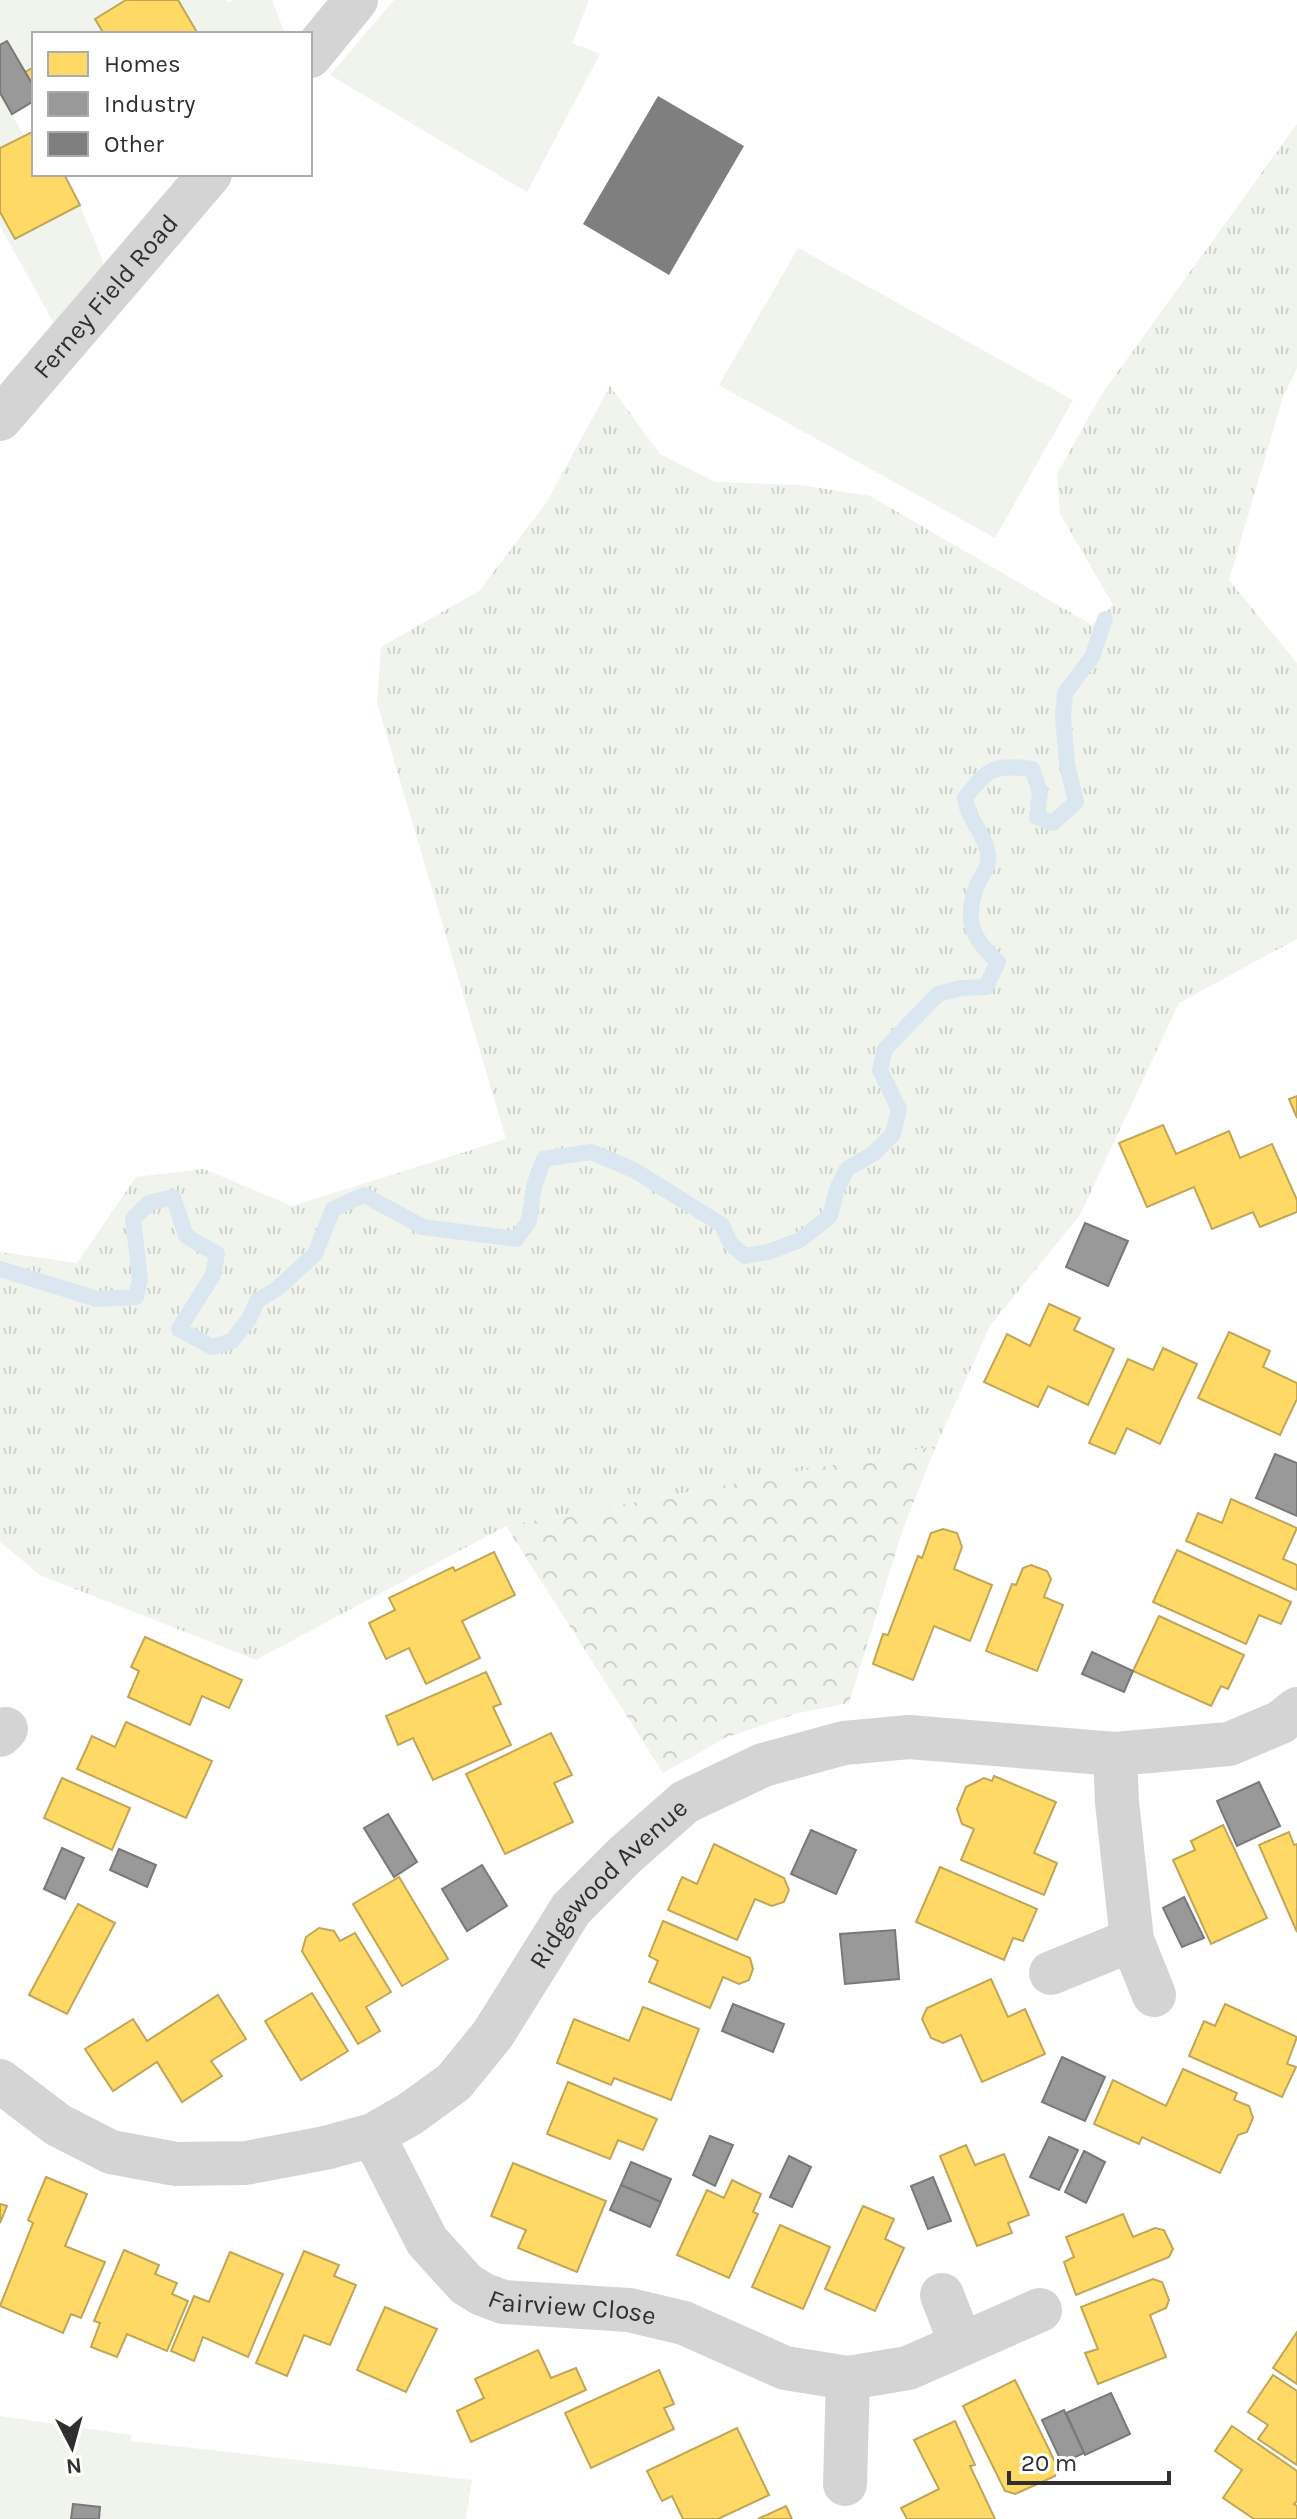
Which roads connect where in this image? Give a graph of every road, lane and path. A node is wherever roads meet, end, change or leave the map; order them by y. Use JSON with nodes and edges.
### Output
{"nodes":[{"id":1,"x":356,"y":0,"type":"edge"},
{"id":2,"x":312,"y":54,"type":"edge"},
{"id":3,"x":208,"y":176,"type":"edge"},
{"id":4,"x":0,"y":419,"type":"edge"},
{"id":5,"x":1297,"y":1709,"type":"edge"},
{"id":6,"x":1115,"y":1754,"type":"junction"},
{"id":7,"x":1132,"y":1940,"type":"junction"},
{"id":8,"x":1051,"y":1973,"type":"dead end"},
{"id":9,"x":1154,"y":1995,"type":"dead end"},
{"id":10,"x":0,"y":2081,"type":"edge"},
{"id":11,"x":373,"y":2135,"type":"junction"},
{"id":12,"x":942,"y":2295,"type":"dead end"},
{"id":13,"x":1040,"y":2310,"type":"dead end"},
{"id":14,"x":961,"y":2344,"type":"junction"},
{"id":15,"x":848,"y":2378,"type":"junction"},
{"id":16,"x":845,"y":2484,"type":"dead end"}],
"edges":[{"from":1,"to":2,"type":"street"},
{"from":3,"to":4,"type":"street","name":"Ferney Field Road"},
{"from":5,"to":6,"type":"street","name":"Ridgewood Avenue"},
{"from":6,"to":7,"type":"street"},
{"from":6,"to":11,"type":"street","name":"Ridgewood Avenue"},
{"from":7,"to":8,"type":"street"},
{"from":7,"to":9,"type":"street"},
{"from":10,"to":11,"type":"street","name":"Ridgewood Avenue"},
{"from":11,"to":15,"type":"street","name":"Fairview Close"},
{"from":12,"to":14,"type":"street"},
{"from":13,"to":14,"type":"street","name":"Fairview Close"},
{"from":14,"to":15,"type":"street","name":"Fairview Close"},
{"from":15,"to":16,"type":"street"}]}
